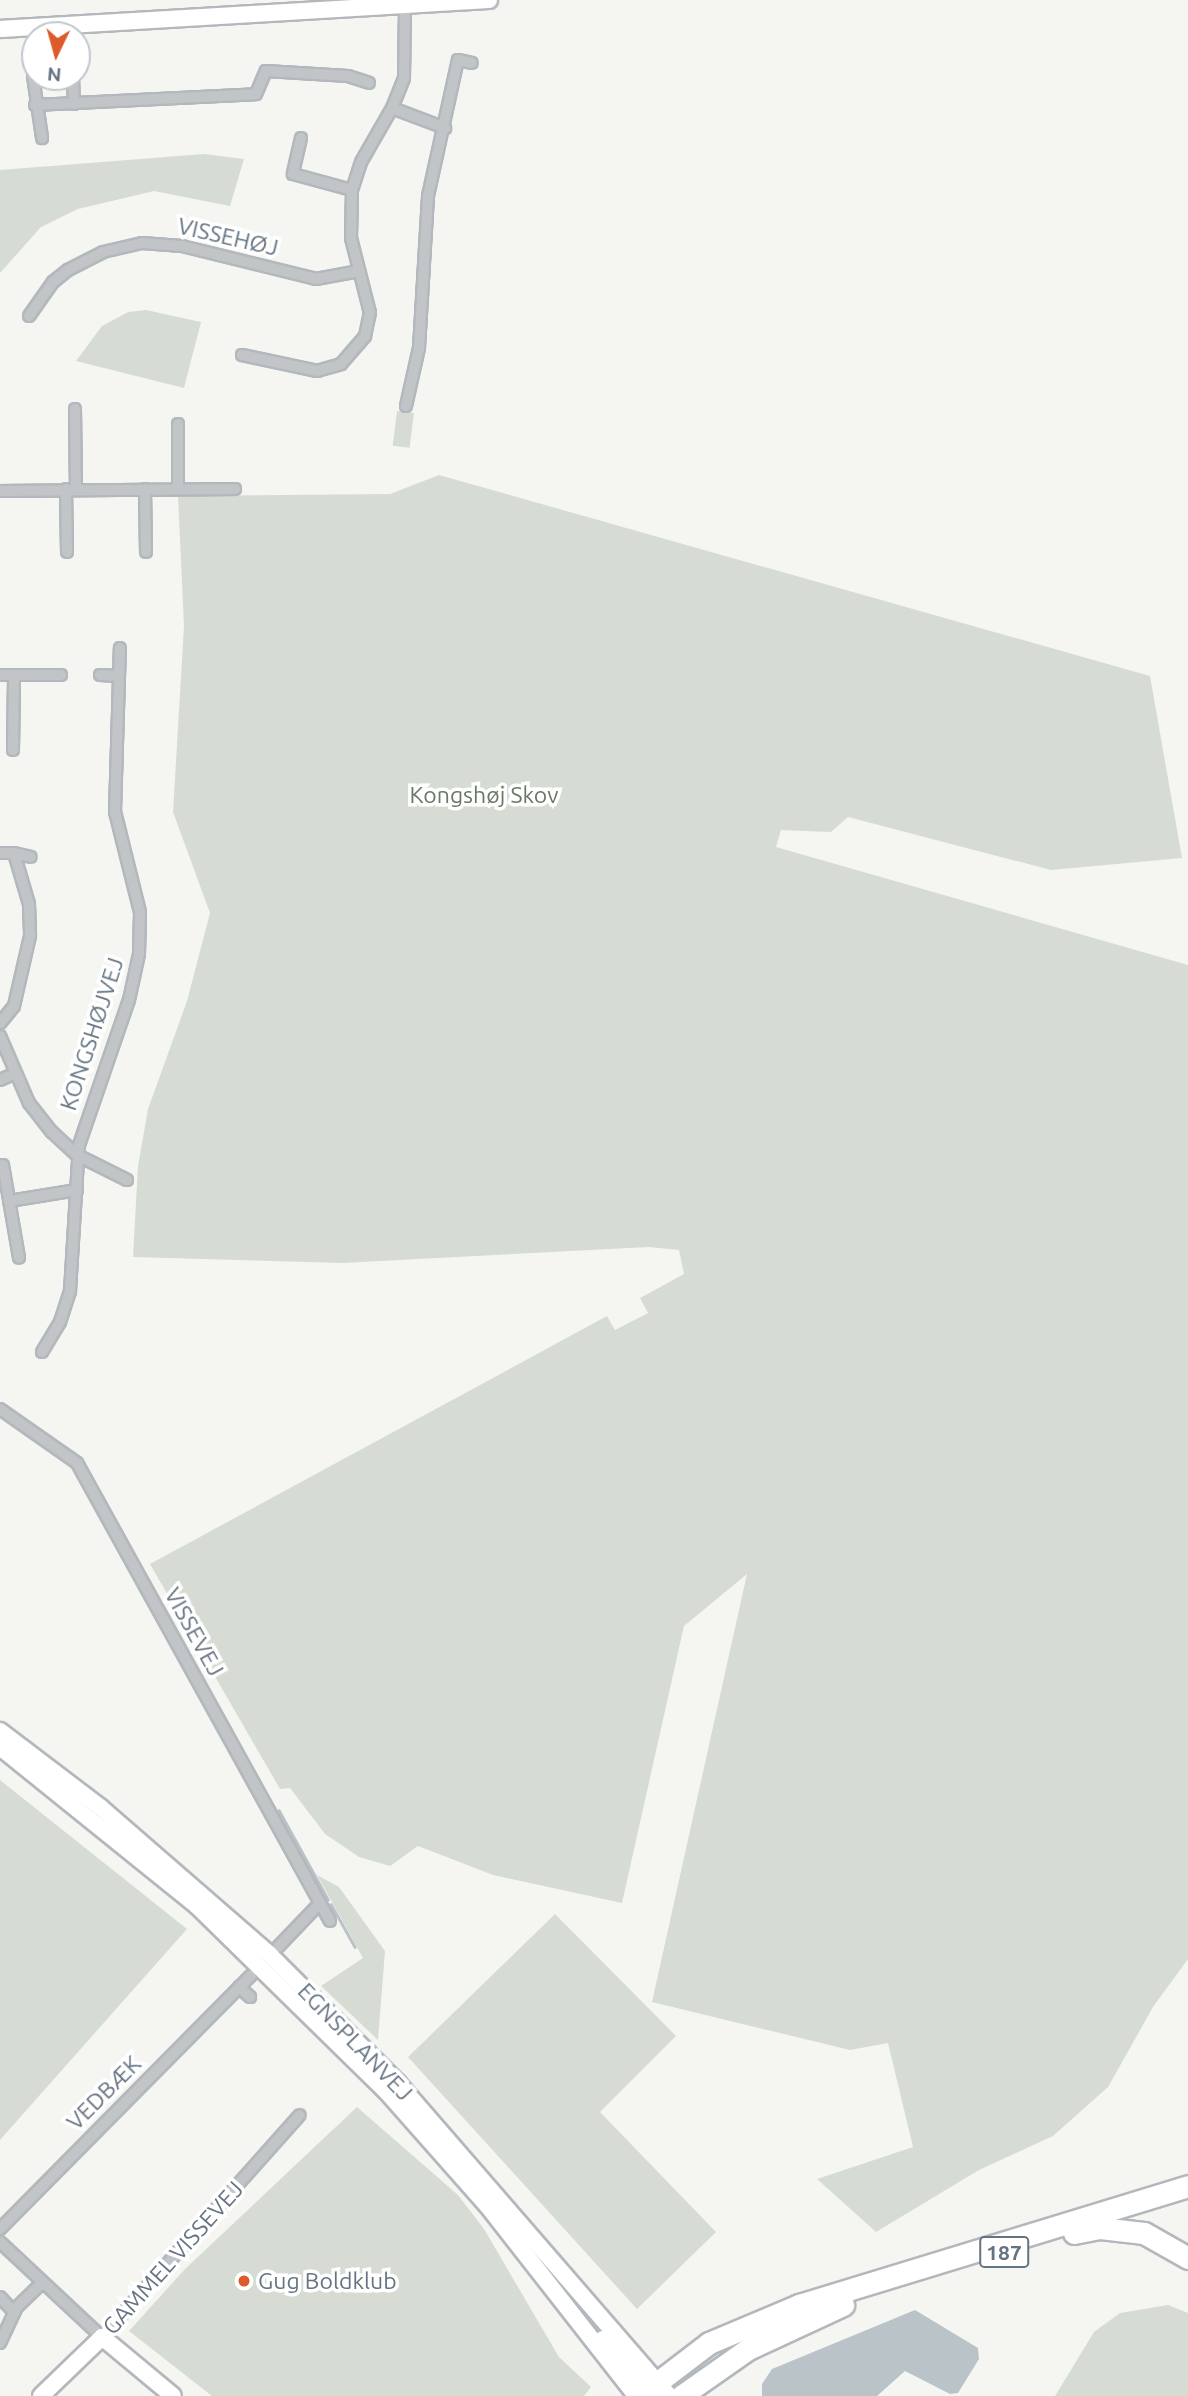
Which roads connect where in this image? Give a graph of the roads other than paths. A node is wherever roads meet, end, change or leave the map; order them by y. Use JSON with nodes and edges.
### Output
{"nodes":[{"id":1,"x":489,"y":0,"type":"edge"},
{"id":2,"x":405,"y":6,"type":"junction"},
{"id":3,"x":0,"y":29,"type":"edge"},
{"id":4,"x":21,"y":29,"type":"edge"},
{"id":5,"x":91,"y":29,"type":"edge"},
{"id":6,"x":472,"y":63,"type":"dead end"},
{"id":7,"x":369,"y":83,"type":"dead end"},
{"id":8,"x":34,"y":91,"type":"edge"},
{"id":9,"x":74,"y":91,"type":"edge"},
{"id":10,"x":74,"y":104,"type":"junction"},
{"id":11,"x":35,"y":105,"type":"junction"},
{"id":12,"x":392,"y":108,"type":"junction"},
{"id":13,"x":445,"y":128,"type":"junction"},
{"id":14,"x":42,"y":138,"type":"dead end"},
{"id":15,"x":301,"y":138,"type":"dead end"},
{"id":16,"x":352,"y":190,"type":"junction"},
{"id":17,"x":359,"y":271,"type":"junction"},
{"id":18,"x":29,"y":316,"type":"dead end"},
{"id":19,"x":242,"y":355,"type":"dead end"},
{"id":20,"x":407,"y":406,"type":"dead end"},
{"id":21,"x":75,"y":409,"type":"dead end"},
{"id":22,"x":178,"y":424,"type":"dead end"},
{"id":23,"x":71,"y":489,"type":"junction"},
{"id":24,"x":145,"y":489,"type":"junction"},
{"id":25,"x":178,"y":489,"type":"junction"},
{"id":26,"x":236,"y":489,"type":"dead end"},
{"id":27,"x":0,"y":491,"type":"edge"},
{"id":28,"x":67,"y":552,"type":"dead end"},
{"id":29,"x":146,"y":552,"type":"dead end"},
{"id":30,"x":120,"y":648,"type":"dead end"},
{"id":31,"x":0,"y":675,"type":"edge"},
{"id":32,"x":14,"y":675,"type":"junction"},
{"id":33,"x":61,"y":675,"type":"dead end"},
{"id":34,"x":100,"y":675,"type":"dead end"},
{"id":35,"x":119,"y":676,"type":"junction"},
{"id":36,"x":13,"y":750,"type":"dead end"},
{"id":37,"x":0,"y":853,"type":"edge"},
{"id":38,"x":14,"y":853,"type":"junction"},
{"id":39,"x":31,"y":857,"type":"dead end"},
{"id":40,"x":0,"y":1023,"type":"edge"},
{"id":41,"x":0,"y":1036,"type":"edge"},
{"id":42,"x":16,"y":1073,"type":"junction"},
{"id":43,"x":0,"y":1080,"type":"edge"},
{"id":44,"x":77,"y":1155,"type":"junction"},
{"id":45,"x":3,"y":1165,"type":"dead end"},
{"id":46,"x":127,"y":1180,"type":"dead end"},
{"id":47,"x":77,"y":1190,"type":"junction"},
{"id":48,"x":9,"y":1201,"type":"junction"},
{"id":49,"x":19,"y":1258,"type":"dead end"},
{"id":50,"x":42,"y":1352,"type":"dead end"},
{"id":51,"x":0,"y":1409,"type":"edge"},
{"id":52,"x":0,"y":1731,"type":"edge"},
{"id":53,"x":0,"y":1747,"type":"edge"},
{"id":54,"x":320,"y":1903,"type":"junction"},
{"id":55,"x":330,"y":1922,"type":"dead end"},
{"id":56,"x":278,"y":1947,"type":"dead end"},
{"id":57,"x":251,"y":1975,"type":"dead end"},
{"id":58,"x":239,"y":1987,"type":"junction"},
{"id":59,"x":250,"y":1997,"type":"dead end"},
{"id":60,"x":300,"y":2115,"type":"dead end"},
{"id":61,"x":1188,"y":2186,"type":"edge"},
{"id":62,"x":0,"y":2229,"type":"edge"},
{"id":63,"x":0,"y":2242,"type":"edge"},
{"id":64,"x":1188,"y":2258,"type":"edge"},
{"id":65,"x":41,"y":2284,"type":"junction"},
{"id":66,"x":0,"y":2297,"type":"edge"},
{"id":67,"x":14,"y":2312,"type":"junction"},
{"id":68,"x":102,"y":2337,"type":"junction"},
{"id":69,"x":0,"y":2343,"type":"edge"},
{"id":70,"x":657,"y":2394,"type":"edge"},
{"id":71,"x":41,"y":2396,"type":"edge"},
{"id":72,"x":173,"y":2396,"type":"edge"}],
"edges":[{"from":1,"to":2,"type":"main road"},
{"from":2,"to":5,"type":"main road"},
{"from":2,"to":12,"type":"street"},
{"from":3,"to":4,"type":"main road"},
{"from":6,"to":13,"type":"street"},
{"from":7,"to":10,"type":"street"},
{"from":8,"to":11,"type":"street"},
{"from":9,"to":10,"type":"street"},
{"from":10,"to":11,"type":"street"},
{"from":11,"to":14,"type":"street"},
{"from":12,"to":13,"type":"street"},
{"from":12,"to":16,"type":"street"},
{"from":13,"to":20,"type":"street"},
{"from":15,"to":16,"type":"street"},
{"from":16,"to":17,"type":"street"},
{"from":17,"to":18,"type":"street","name":"VISSEHØJ"},
{"from":17,"to":19,"type":"street"},
{"from":21,"to":23,"type":"street"},
{"from":22,"to":25,"type":"street"},
{"from":23,"to":24,"type":"street"},
{"from":23,"to":27,"type":"street"},
{"from":23,"to":28,"type":"street"},
{"from":24,"to":25,"type":"street"},
{"from":24,"to":29,"type":"street"},
{"from":25,"to":26,"type":"street"},
{"from":30,"to":35,"type":"street","name":"KONGSHØJVEJ"},
{"from":31,"to":32,"type":"street"},
{"from":32,"to":33,"type":"street"},
{"from":32,"to":36,"type":"street"},
{"from":34,"to":35,"type":"street"},
{"from":35,"to":44,"type":"street","name":"KONGSHØJVEJ"},
{"from":37,"to":38,"type":"street"},
{"from":38,"to":39,"type":"street"},
{"from":38,"to":40,"type":"street"},
{"from":41,"to":42,"type":"street","name":"KONGSHØJVEJ"},
{"from":42,"to":43,"type":"street"},
{"from":42,"to":44,"type":"street","name":"KONGSHØJVEJ"},
{"from":44,"to":46,"type":"street","name":"KONGSHØJVEJ"},
{"from":44,"to":47,"type":"street","name":"KONGSHØJVEJ"},
{"from":45,"to":48,"type":"street"},
{"from":47,"to":48,"type":"street"},
{"from":47,"to":50,"type":"street","name":"KONGSHØJVEJ"},
{"from":48,"to":49,"type":"street"},
{"from":51,"to":54,"type":"street","name":"VISSEVEJ"},
{"from":52,"to":70,"type":"main road","name":"EGNSPLANVEJ"},
{"from":53,"to":70,"type":"main road","name":"EGNSPLANVEJ"},
{"from":54,"to":55,"type":"street","name":"VISSEVEJ"},
{"from":54,"to":56,"type":"street"},
{"from":57,"to":58,"type":"street","name":"VEDBÆK"},
{"from":58,"to":59,"type":"street"},
{"from":58,"to":62,"type":"street","name":"VEDBÆK"},
{"from":60,"to":68,"type":"street","name":"GAMMEL VISSEVEJ"},
{"from":61,"to":70,"type":"highway","number":"187"},
{"from":63,"to":65,"type":"street"},
{"from":64,"to":70,"type":"highway","number":"187"},
{"from":65,"to":67,"type":"street"},
{"from":65,"to":68,"type":"street"},
{"from":66,"to":67,"type":"street"},
{"from":67,"to":69,"type":"street"},
{"from":68,"to":71,"type":"main road","name":"GAMMEL VISSEVEJ"},
{"from":68,"to":72,"type":"main road"}]}
